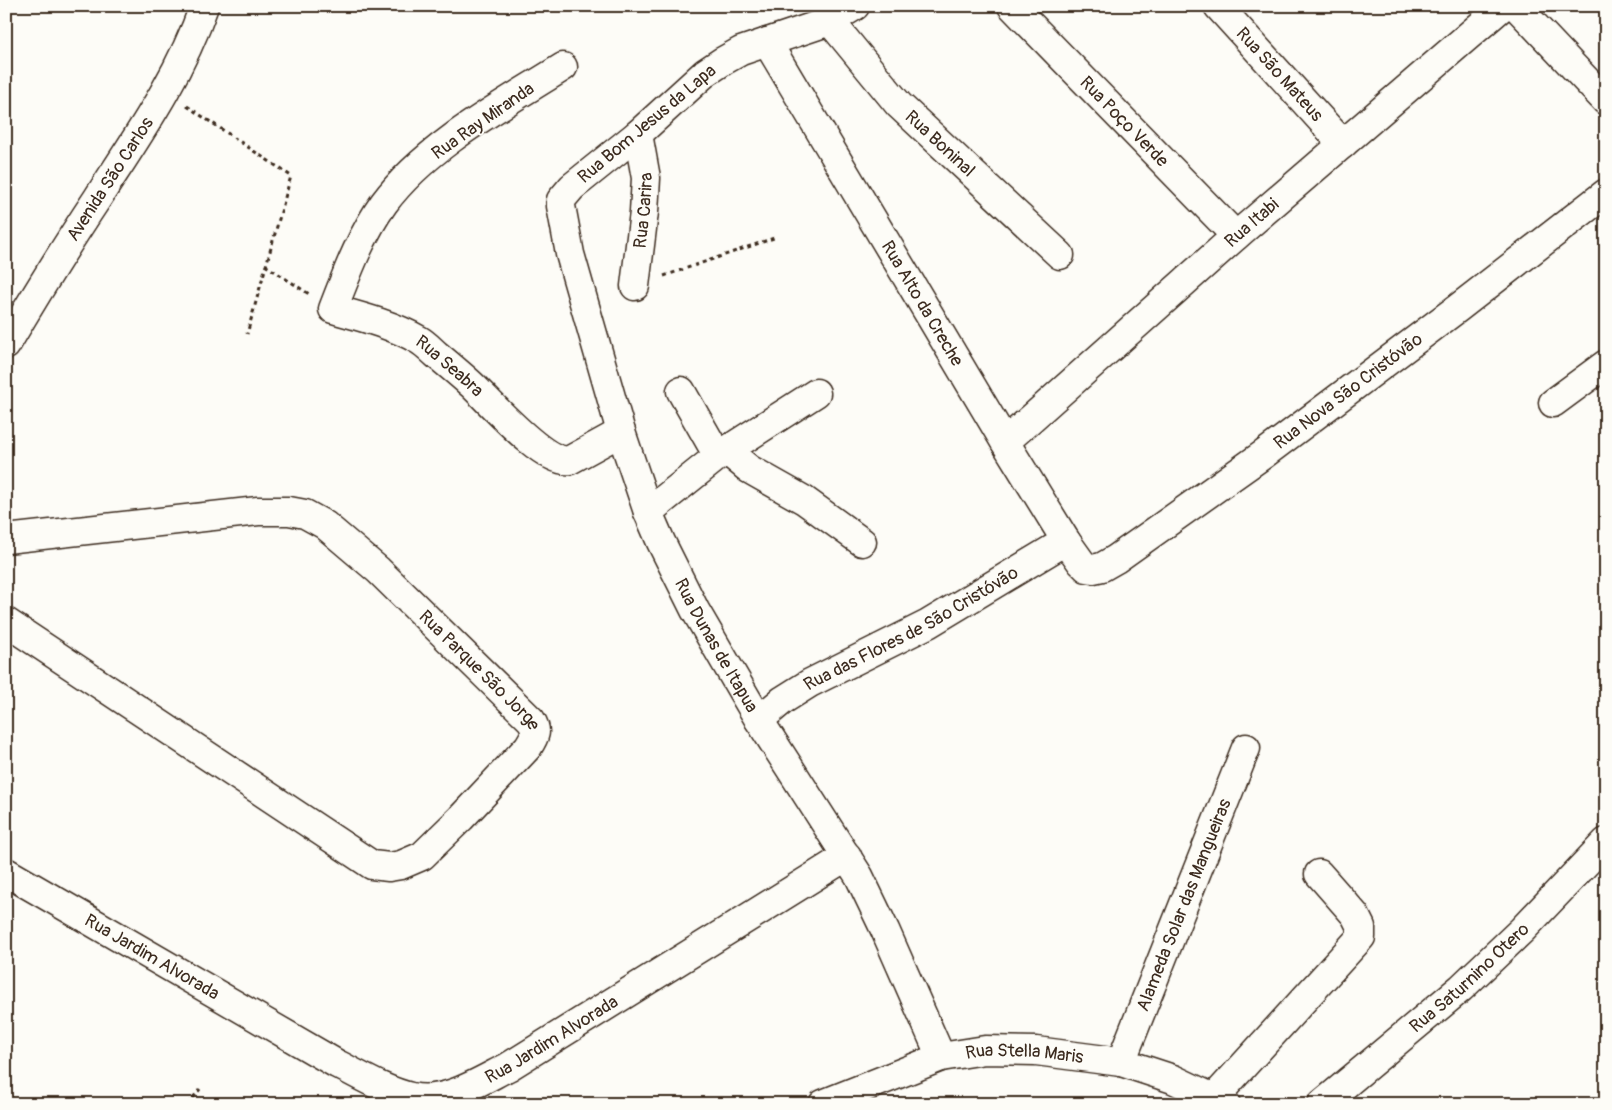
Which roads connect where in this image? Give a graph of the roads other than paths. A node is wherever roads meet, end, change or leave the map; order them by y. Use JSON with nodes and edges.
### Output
{"nodes":[{"id":1,"x":204,"y":6,"type":"edge"},
{"id":2,"x":855,"y":6,"type":"edge"},
{"id":3,"x":1012,"y":6,"type":"edge"},
{"id":4,"x":1218,"y":6,"type":"edge"},
{"id":5,"x":1502,"y":6,"type":"edge"},
{"id":6,"x":1516,"y":6,"type":"edge"},
{"id":7,"x":830,"y":21,"type":"junction"},
{"id":8,"x":768,"y":42,"type":"junction"},
{"id":9,"x":563,"y":66,"type":"dead end"},
{"id":10,"x":1606,"y":101,"type":"edge"},
{"id":11,"x":638,"y":134,"type":"junction"},
{"id":12,"x":1343,"y":144,"type":"junction"},
{"id":13,"x":1606,"y":193,"type":"edge"},
{"id":14,"x":561,"y":206,"type":"joint"},
{"id":15,"x":1236,"y":236,"type":"junction"},
{"id":16,"x":1060,"y":255,"type":"dead end"},
{"id":17,"x":635,"y":286,"type":"road end"},
{"id":18,"x":333,"y":309,"type":"joint"},
{"id":19,"x":6,"y":345,"type":"edge"},
{"id":20,"x":1606,"y":364,"type":"edge"},
{"id":21,"x":681,"y":391,"type":"dead end"},
{"id":22,"x":816,"y":394,"type":"dead end"},
{"id":23,"x":1553,"y":403,"type":"dead end"},
{"id":24,"x":621,"y":432,"type":"junction"},
{"id":25,"x":1005,"y":442,"type":"junction"},
{"id":26,"x":722,"y":453,"type":"junction"},
{"id":27,"x":648,"y":512,"type":"junction"},
{"id":28,"x":6,"y":539,"type":"edge"},
{"id":29,"x":862,"y":542,"type":"dead end"},
{"id":30,"x":1073,"y":552,"type":"junction"},
{"id":31,"x":6,"y":622,"type":"edge"},
{"id":32,"x":758,"y":720,"type":"junction"},
{"id":33,"x":1246,"y":748,"type":"dead end"},
{"id":34,"x":1606,"y":842,"type":"edge"},
{"id":35,"x":847,"y":856,"type":"junction"},
{"id":36,"x":6,"y":872,"type":"edge"},
{"id":37,"x":1319,"y":874,"type":"dead end"},
{"id":38,"x":942,"y":1057,"type":"junction"},
{"id":39,"x":1120,"y":1062,"type":"junction"},
{"id":40,"x":1220,"y":1101,"type":"edge"},
{"id":41,"x":823,"y":1104,"type":"edge"},
{"id":42,"x":1322,"y":1104,"type":"edge"}],
"edges":[{"from":1,"to":19,"type":"street","name":"Avenida São Carlos"},
{"from":2,"to":7,"type":"street","name":"Rua Bom Jesus da Lapa"},
{"from":3,"to":15,"type":"street","name":"Rua Poço Verde"},
{"from":4,"to":12,"type":"street","name":"Rua São Mateus"},
{"from":5,"to":12,"type":"street","name":"Rua Itabi"},
{"from":6,"to":10,"type":"street"},
{"from":7,"to":8,"type":"street","name":"Rua Bom Jesus da Lapa"},
{"from":7,"to":16,"type":"street","name":"Rua Boninal"},
{"from":8,"to":11,"type":"street","name":"Rua Bom Jesus da Lapa"},
{"from":8,"to":25,"type":"street","name":"Rua Alto da Creche"},
{"from":9,"to":18,"type":"street","name":"Rua Ray Miranda"},
{"from":11,"to":14,"type":"street","name":"Rua Bom Jesus da Lapa"},
{"from":11,"to":17,"type":"street","name":"Rua Carira"},
{"from":12,"to":15,"type":"street","name":"Rua Itabi"},
{"from":13,"to":30,"type":"street","name":"Rua Nova São Cristóvão"},
{"from":14,"to":24,"type":"street","name":"Rua Dunas de Itapua"},
{"from":15,"to":25,"type":"street","name":"Rua Itabi"},
{"from":18,"to":24,"type":"street","name":"Rua Seabra"},
{"from":20,"to":23,"type":"street"},
{"from":21,"to":26,"type":"street"},
{"from":22,"to":26,"type":"street"},
{"from":24,"to":27,"type":"street","name":"Rua Dunas de Itapua"},
{"from":25,"to":30,"type":"street","name":"Rua Alto da Creche"},
{"from":26,"to":27,"type":"street"},
{"from":26,"to":29,"type":"street"},
{"from":27,"to":32,"type":"street","name":"Rua Dunas de Itapua"},
{"from":28,"to":31,"type":"street","name":"Rua Parque São Jorge"},
{"from":30,"to":32,"type":"street","name":"Rua das Flores de São Cristóvão"},
{"from":32,"to":35,"type":"street","name":"Rua Dunas de Itapua"},
{"from":33,"to":39,"type":"street","name":"Alameda Solar das Mangueiras"},
{"from":34,"to":42,"type":"street","name":"Rua Saturnino Otero"},
{"from":35,"to":36,"type":"street","name":"Rua Jardim Alvorada"},
{"from":35,"to":38,"type":"street","name":"Rua Dunas de Itapua"},
{"from":37,"to":40,"type":"street"},
{"from":38,"to":39,"type":"street","name":"Rua Stella Maris"},
{"from":38,"to":41,"type":"street","name":"Rua Stella Maris"},
{"from":39,"to":40,"type":"street","name":"Rua Stella Maris"}]}
